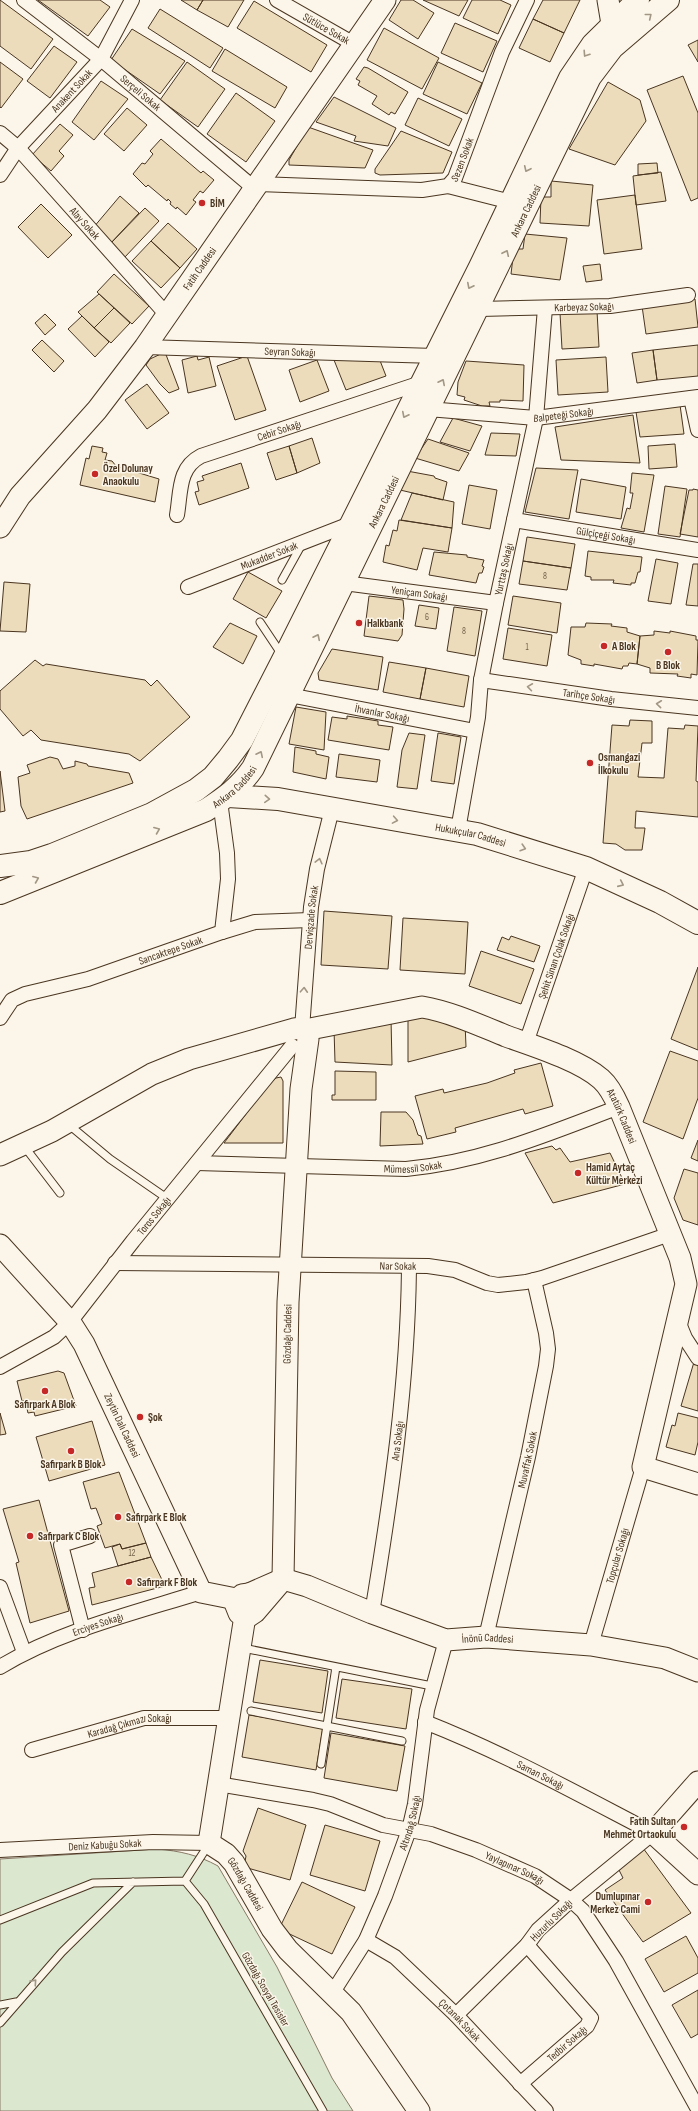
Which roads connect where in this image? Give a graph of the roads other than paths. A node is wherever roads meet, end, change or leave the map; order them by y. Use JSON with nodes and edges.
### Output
{"nodes":[{"id":1,"x":24,"y":0,"type":"edge"},
{"id":2,"x":132,"y":0,"type":"edge"},
{"id":3,"x":277,"y":0,"type":"edge"},
{"id":4,"x":385,"y":0,"type":"edge"},
{"id":5,"x":527,"y":0,"type":"edge"},
{"id":6,"x":608,"y":0,"type":"edge"},
{"id":7,"x":668,"y":0,"type":"edge"},
{"id":8,"x":631,"y":3,"type":"edge"},
{"id":9,"x":299,"y":5,"type":"edge"},
{"id":10,"x":621,"y":28,"type":"junction"},
{"id":11,"x":354,"y":44,"type":"junction"},
{"id":12,"x":101,"y":59,"type":"junction"},
{"id":13,"x":0,"y":133,"type":"edge"},
{"id":14,"x":18,"y":148,"type":"junction"},
{"id":15,"x":0,"y":174,"type":"edge"},
{"id":16,"x":257,"y":186,"type":"junction"},
{"id":17,"x":448,"y":186,"type":"junction"},
{"id":18,"x":511,"y":202,"type":"junction"},
{"id":19,"x":688,"y":295,"type":"dead end"},
{"id":20,"x":545,"y":308,"type":"junction"},
{"id":21,"x":480,"y":309,"type":"junction"},
{"id":22,"x":167,"y":315,"type":"junction"},
{"id":23,"x":145,"y":347,"type":"junction"},
{"id":24,"x":435,"y":356,"type":"junction"},
{"id":25,"x":421,"y":383,"type":"junction"},
{"id":26,"x":694,"y":398,"type":"edge"},
{"id":27,"x":428,"y":409,"type":"junction"},
{"id":28,"x":536,"y":418,"type":"junction"},
{"id":29,"x":698,"y":430,"type":"edge"},
{"id":30,"x":177,"y":515,"type":"dead end"},
{"id":31,"x":514,"y":520,"type":"junction"},
{"id":32,"x":350,"y":524,"type":"junction"},
{"id":33,"x":0,"y":527,"type":"edge"},
{"id":34,"x":304,"y":540,"type":"junction"},
{"id":35,"x":698,"y":550,"type":"edge"},
{"id":36,"x":282,"y":580,"type":"dead end"},
{"id":37,"x":344,"y":583,"type":"junction"},
{"id":38,"x":188,"y":587,"type":"dead end"},
{"id":39,"x":496,"y":604,"type":"junction"},
{"id":40,"x":260,"y":622,"type":"dead end"},
{"id":41,"x":284,"y":658,"type":"junction"},
{"id":42,"x":481,"y":680,"type":"junction"},
{"id":43,"x":289,"y":695,"type":"junction"},
{"id":44,"x":698,"y":708,"type":"edge"},
{"id":45,"x":475,"y":731,"type":"junction"},
{"id":46,"x":224,"y":798,"type":"junction"},
{"id":47,"x":332,"y":809,"type":"junction"},
{"id":48,"x":458,"y":830,"type":"junction"},
{"id":49,"x":0,"y":866,"type":"edge"},
{"id":50,"x":586,"y":868,"type":"junction"},
{"id":51,"x":0,"y":893,"type":"edge"},
{"id":52,"x":310,"y":920,"type":"junction"},
{"id":53,"x":698,"y":924,"type":"edge"},
{"id":54,"x":222,"y":932,"type":"junction"},
{"id":55,"x":0,"y":1018,"type":"edge"},
{"id":56,"x":299,"y":1039,"type":"junction"},
{"id":57,"x":526,"y":1043,"type":"junction"},
{"id":58,"x":619,"y":1107,"type":"junction"},
{"id":59,"x":67,"y":1122,"type":"junction"},
{"id":60,"x":22,"y":1144,"type":"junction"},
{"id":61,"x":0,"y":1155,"type":"edge"},
{"id":62,"x":197,"y":1164,"type":"junction"},
{"id":63,"x":296,"y":1167,"type":"junction"},
{"id":64,"x":60,"y":1193,"type":"dead end"},
{"id":65,"x":168,"y":1199,"type":"junction"},
{"id":66,"x":670,"y":1234,"type":"junction"},
{"id":67,"x":0,"y":1245,"type":"edge"},
{"id":68,"x":116,"y":1263,"type":"junction"},
{"id":69,"x":289,"y":1266,"type":"junction"},
{"id":70,"x":409,"y":1266,"type":"junction"},
{"id":71,"x":534,"y":1280,"type":"junction"},
{"id":72,"x":692,"y":1290,"type":"edge"},
{"id":73,"x":678,"y":1321,"type":"junction"},
{"id":74,"x":70,"y":1322,"type":"junction"},
{"id":75,"x":698,"y":1358,"type":"edge"},
{"id":76,"x":0,"y":1367,"type":"edge"},
{"id":77,"x":643,"y":1467,"type":"junction"},
{"id":78,"x":698,"y":1484,"type":"edge"},
{"id":79,"x":90,"y":1536,"type":"dead end"},
{"id":80,"x":284,"y":1579,"type":"junction"},
{"id":81,"x":0,"y":1587,"type":"edge"},
{"id":82,"x":201,"y":1592,"type":"junction"},
{"id":83,"x":247,"y":1604,"type":"junction"},
{"id":84,"x":372,"y":1613,"type":"junction"},
{"id":85,"x":83,"y":1630,"type":"junction"},
{"id":86,"x":486,"y":1637,"type":"junction"},
{"id":87,"x":446,"y":1640,"type":"junction"},
{"id":88,"x":591,"y":1645,"type":"junction"},
{"id":89,"x":240,"y":1647,"type":"junction"},
{"id":90,"x":24,"y":1652,"type":"junction"},
{"id":91,"x":0,"y":1667,"type":"edge"},
{"id":92,"x":336,"y":1667,"type":"junction"},
{"id":93,"x":698,"y":1671,"type":"edge"},
{"id":94,"x":432,"y":1686,"type":"junction"},
{"id":95,"x":251,"y":1711,"type":"dead end"},
{"id":96,"x":229,"y":1718,"type":"junction"},
{"id":97,"x":425,"y":1722,"type":"junction"},
{"id":98,"x":327,"y":1725,"type":"junction"},
{"id":99,"x":402,"y":1741,"type":"dead end"},
{"id":100,"x":32,"y":1750,"type":"dead end"},
{"id":101,"x":321,"y":1764,"type":"dead end"},
{"id":102,"x":698,"y":1782,"type":"edge"},
{"id":103,"x":218,"y":1784,"type":"junction"},
{"id":104,"x":409,"y":1830,"type":"junction"},
{"id":105,"x":654,"y":1833,"type":"junction"},
{"id":106,"x":209,"y":1843,"type":"junction"},
{"id":107,"x":0,"y":1850,"type":"edge"},
{"id":108,"x":698,"y":1874,"type":"edge"},
{"id":109,"x":185,"y":1880,"type":"junction"},
{"id":110,"x":133,"y":1882,"type":"junction"},
{"id":111,"x":571,"y":1900,"type":"junction"},
{"id":112,"x":0,"y":1920,"type":"edge"},
{"id":113,"x":366,"y":1940,"type":"junction"},
{"id":114,"x":526,"y":1945,"type":"junction"},
{"id":115,"x":333,"y":1992,"type":"junction"},
{"id":116,"x":16,"y":2002,"type":"junction"},
{"id":117,"x":0,"y":2005,"type":"edge"},
{"id":118,"x":456,"y":2015,"type":"junction"},
{"id":119,"x":0,"y":2023,"type":"edge"},
{"id":120,"x":520,"y":2084,"type":"junction"},
{"id":121,"x":698,"y":2109,"type":"edge"},
{"id":122,"x":323,"y":2111,"type":"edge"},
{"id":123,"x":419,"y":2111,"type":"edge"},
{"id":124,"x":546,"y":2111,"type":"edge"}],
"edges":[{"from":1,"to":12,"type":"street","name":"Serçeli Sokak"},
{"from":2,"to":12,"type":"street","name":"Anakent Sokak"},
{"from":3,"to":9,"type":"street","name":"Sütlüce Sokak"},
{"from":4,"to":11,"type":"street","name":"Fatih Caddesi"},
{"from":5,"to":17,"type":"street","name":"Sezen Sokak"},
{"from":6,"to":10,"type":"street"},
{"from":10,"to":7,"type":"main road","name":"Ankara Caddesi","one_way":true},
{"from":8,"to":10,"type":"main road","name":"Ankara Caddesi"},
{"from":9,"to":11,"type":"street","name":"Sütlüce Sokak"},
{"from":10,"to":18,"type":"main road","name":"Ankara Caddesi","one_way":true},
{"from":21,"to":10,"type":"main road","name":"Ankara Caddesi","one_way":true},
{"from":11,"to":16,"type":"street","name":"Fatih Caddesi"},
{"from":12,"to":14,"type":"street","name":"Anakent Sokak"},
{"from":12,"to":16,"type":"street","name":"Serçeli Sokak"},
{"from":13,"to":14,"type":"street","name":"Alay Sokak"},
{"from":14,"to":15,"type":"street","name":"Anakent Sokak"},
{"from":14,"to":22,"type":"street","name":"Alay Sokak"},
{"from":16,"to":17,"type":"street","name":"Sezen Sokak"},
{"from":16,"to":22,"type":"street","name":"Fatih Caddesi"},
{"from":17,"to":18,"type":"street"},
{"from":18,"to":24,"type":"main road","name":"Ankara Caddesi","one_way":true},
{"from":19,"to":20,"type":"street","name":"Karbeyaz Sokağı"},
{"from":20,"to":21,"type":"street","name":"Karbeyaz Sokağı"},
{"from":20,"to":28,"type":"street","name":"Yurttaş Sokağı"},
{"from":27,"to":21,"type":"main road","name":"Ankara Caddesi","one_way":true},
{"from":22,"to":23,"type":"street","name":"Fatih Caddesi"},
{"from":23,"to":24,"type":"street","name":"Seyran Sokağı"},
{"from":23,"to":33,"type":"street","name":"Fatih Caddesi"},
{"from":24,"to":25,"type":"main road","name":"Ankara Caddesi"},
{"from":25,"to":30,"type":"street","name":"Cebir Sokağı"},
{"from":25,"to":32,"type":"main road","name":"Ankara Caddesi","one_way":true},
{"from":26,"to":28,"type":"street","name":"Balpeteği Sokağı"},
{"from":26,"to":29,"type":"street"},
{"from":27,"to":28,"type":"street","name":"Balpeteği Sokağı"},
{"from":27,"to":37,"type":"main road","name":"Ankara Caddesi"},
{"from":28,"to":31,"type":"street","name":"Yurttaş Sokağı"},
{"from":31,"to":35,"type":"street","name":"Gülçiçeği Sokağı"},
{"from":31,"to":39,"type":"street","name":"Yurttaş Sokağı"},
{"from":32,"to":34,"type":"street","name":"Mukadder Sokak"},
{"from":32,"to":41,"type":"main road","name":"Ankara Caddesi"},
{"from":34,"to":36,"type":"lane"},
{"from":34,"to":38,"type":"street","name":"Mukadder Sokak"},
{"from":37,"to":39,"type":"street","name":"Yeniçam Sokağı"},
{"from":43,"to":37,"type":"main road","name":"Ankara Caddesi","one_way":true},
{"from":39,"to":42,"type":"street","name":"Yurttaş Sokağı"},
{"from":40,"to":41,"type":"lane"},
{"from":41,"to":49,"type":"main road","name":"Ankara Caddesi"},
{"from":44,"to":42,"type":"street","name":"Tarihçe Sokağı","one_way":true},
{"from":42,"to":45,"type":"street","name":"Yurttaş Sokağı"},
{"from":43,"to":45,"type":"street","name":"İhvanlar Sokağı"},
{"from":46,"to":43,"type":"main road","name":"Ankara Caddesi","one_way":true},
{"from":45,"to":48,"type":"street","name":"Yurttaş Sokağı"},
{"from":46,"to":47,"type":"main road","name":"Hukukçular Caddesi","one_way":true},
{"from":51,"to":46,"type":"main road","name":"Ankara Caddesi","one_way":true},
{"from":46,"to":54,"type":"street"},
{"from":47,"to":48,"type":"main road","name":"Hukukçular Caddesi","one_way":true},
{"from":52,"to":47,"type":"street","name":"Dervişzade Sokak","one_way":true},
{"from":48,"to":50,"type":"main road","name":"Hukukçular Caddesi","one_way":true},
{"from":50,"to":53,"type":"main road","name":"Hukukçular Caddesi","one_way":true},
{"from":50,"to":57,"type":"street","name":"Şehit Sinan Çolak Sokağı"},
{"from":52,"to":54,"type":"street","name":"Sancaktepe Sokak"},
{"from":56,"to":52,"type":"street","name":"Dervişzade Sokak","one_way":true},
{"from":54,"to":55,"type":"street","name":"Sancaktepe Sokak"},
{"from":56,"to":57,"type":"street","name":"Atatürk Caddesi"},
{"from":56,"to":59,"type":"street"},
{"from":56,"to":62,"type":"street","name":"Toros Sokağı"},
{"from":56,"to":63,"type":"street","name":"Gözdağı Caddesi"},
{"from":57,"to":58,"type":"street","name":"Atatürk Caddesi"},
{"from":58,"to":63,"type":"street","name":"Mümessil Sokak"},
{"from":58,"to":66,"type":"street","name":"Atatürk Caddesi"},
{"from":59,"to":60,"type":"street"},
{"from":59,"to":65,"type":"lane"},
{"from":60,"to":61,"type":"street"},
{"from":60,"to":64,"type":"lane"},
{"from":62,"to":63,"type":"street","name":"Mümessil Sokak"},
{"from":62,"to":65,"type":"street","name":"Toros Sokağı"},
{"from":63,"to":69,"type":"street","name":"Gözdağı Caddesi"},
{"from":65,"to":68,"type":"street","name":"Toros Sokağı"},
{"from":66,"to":71,"type":"street","name":"Nar Sokak"},
{"from":66,"to":72,"type":"street","name":"Atatürk Caddesi"},
{"from":67,"to":74,"type":"street","name":"Zeytin Dalı Caddesi"},
{"from":68,"to":69,"type":"street","name":"Nar Sokak"},
{"from":68,"to":74,"type":"street","name":"Toros Sokağı"},
{"from":69,"to":70,"type":"street","name":"Nar Sokak"},
{"from":69,"to":80,"type":"street","name":"Gözdağı Caddesi"},
{"from":70,"to":71,"type":"street","name":"Nar Sokak"},
{"from":70,"to":84,"type":"street","name":"Ana Sokağı"},
{"from":71,"to":86,"type":"street","name":"Muvaffak Sokak"},
{"from":72,"to":73,"type":"street","name":"Atatürk Caddesi"},
{"from":73,"to":75,"type":"street"},
{"from":73,"to":77,"type":"street","name":"Atatürk Caddesi"},
{"from":74,"to":76,"type":"street","name":"Toros Sokağı"},
{"from":74,"to":82,"type":"street","name":"Zeytin Dalı Caddesi"},
{"from":77,"to":78,"type":"street"},
{"from":77,"to":88,"type":"street","name":"Topçular Sokağı"},
{"from":79,"to":85,"type":"street"},
{"from":80,"to":83,"type":"street"},
{"from":80,"to":84,"type":"street","name":"İnönü Caddesi"},
{"from":81,"to":90,"type":"street"},
{"from":82,"to":83,"type":"street"},
{"from":82,"to":85,"type":"street","name":"Erciyes Sokağı"},
{"from":83,"to":89,"type":"street"},
{"from":84,"to":87,"type":"street","name":"İnönü Caddesi"},
{"from":85,"to":90,"type":"street","name":"Erciyes Sokağı"},
{"from":86,"to":87,"type":"street","name":"İnönü Caddesi"},
{"from":86,"to":88,"type":"street","name":"İnönü Caddesi"},
{"from":87,"to":94,"type":"street","name":"Altındağ Sokağı"},
{"from":88,"to":93,"type":"street","name":"İnönü Caddesi"},
{"from":89,"to":92,"type":"lane"},
{"from":89,"to":96,"type":"street"},
{"from":90,"to":91,"type":"street","name":"Erciyes Sokağı"},
{"from":92,"to":94,"type":"lane"},
{"from":92,"to":98,"type":"lane"},
{"from":94,"to":97,"type":"street","name":"Altındağ Sokağı"},
{"from":95,"to":98,"type":"lane"},
{"from":96,"to":100,"type":"street","name":"Karadağ Çıkmazı Sokağı"},
{"from":96,"to":103,"type":"street"},
{"from":97,"to":104,"type":"street","name":"Altındağ Sokağı"},
{"from":97,"to":105,"type":"street","name":"Saman Sokağı"},
{"from":98,"to":99,"type":"lane"},
{"from":98,"to":101,"type":"lane"},
{"from":102,"to":105,"type":"street"},
{"from":103,"to":104,"type":"street","name":"Yaylapınar Sokağı"},
{"from":103,"to":106,"type":"street"},
{"from":104,"to":111,"type":"street","name":"Yaylapınar Sokağı"},
{"from":104,"to":113,"type":"street","name":"Altındağ Sokağı"},
{"from":105,"to":108,"type":"street"},
{"from":105,"to":111,"type":"street","name":"Huzurlu Sokağı"},
{"from":106,"to":107,"type":"street","name":"Deniz Kabuğu Sokak"},
{"from":106,"to":109,"type":"lane"},
{"from":106,"to":115,"type":"street","name":"Gözdağı Caddesi"},
{"from":109,"to":110,"type":"lane"},
{"from":109,"to":122,"type":"lane","name":"Gözdağı Sosyal Tesisler"},
{"from":110,"to":112,"type":"lane"},
{"from":116,"to":110,"type":"lane","one_way":true},
{"from":111,"to":114,"type":"street","name":"Huzurlu Sokağı"},
{"from":111,"to":121,"type":"street","name":"Yaylapınar Sokağı"},
{"from":113,"to":115,"type":"street","name":"Altındağ Sokağı"},
{"from":113,"to":118,"type":"street","name":"Çotanak Sokak"},
{"from":114,"to":118,"type":"street","name":"Huzurlu Sokağı"},
{"from":114,"to":120,"type":"street","name":"Tedbir Sokağı"},
{"from":115,"to":123,"type":"street","name":"Gözdağı Caddesi"},
{"from":116,"to":117,"type":"lane"},
{"from":116,"to":119,"type":"lane"},
{"from":118,"to":120,"type":"street","name":"Çotanak Sokak"},
{"from":120,"to":124,"type":"street","name":"Çotanak Sokak"}]}
